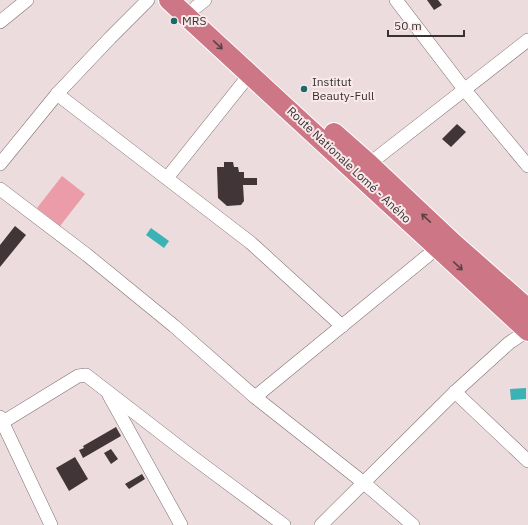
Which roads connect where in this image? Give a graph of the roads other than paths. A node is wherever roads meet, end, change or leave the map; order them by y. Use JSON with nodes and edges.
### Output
{"nodes":[{"id":1,"x":26,"y":0,"type":"edge"},
{"id":2,"x":148,"y":0,"type":"edge"},
{"id":3,"x":169,"y":0,"type":"edge"},
{"id":4,"x":396,"y":0,"type":"edge"},
{"id":5,"x":197,"y":2,"type":"edge"},
{"id":6,"x":0,"y":22,"type":"edge"},
{"id":7,"x":528,"y":40,"type":"edge"},
{"id":8,"x":250,"y":74,"type":"junction"},
{"id":9,"x":464,"y":89,"type":"junction"},
{"id":10,"x":57,"y":94,"type":"junction"},
{"id":11,"x":0,"y":163,"type":"edge"},
{"id":12,"x":369,"y":164,"type":"junction"},
{"id":13,"x":528,"y":166,"type":"edge"},
{"id":14,"x":167,"y":178,"type":"junction"},
{"id":15,"x":0,"y":189,"type":"edge"},
{"id":16,"x":437,"y":248,"type":"junction"},
{"id":17,"x":528,"y":309,"type":"edge"},
{"id":18,"x":342,"y":326,"type":"junction"},
{"id":19,"x":528,"y":331,"type":"edge"},
{"id":20,"x":106,"y":390,"type":"junction"},
{"id":21,"x":455,"y":392,"type":"junction"},
{"id":22,"x":255,"y":397,"type":"junction"},
{"id":23,"x":1,"y":419,"type":"edge"},
{"id":24,"x":528,"y":461,"type":"edge"},
{"id":25,"x":364,"y":483,"type":"junction"},
{"id":26,"x":51,"y":525,"type":"edge"},
{"id":27,"x":181,"y":525,"type":"edge"},
{"id":28,"x":284,"y":525,"type":"edge"},
{"id":29,"x":321,"y":525,"type":"edge"},
{"id":30,"x":413,"y":525,"type":"edge"}],
"edges":[{"from":1,"to":6,"type":"street"},
{"from":2,"to":10,"type":"street"},
{"from":3,"to":8,"type":"highway","name":"Route Nationale Lomé - Aného","one_way":true},
{"from":4,"to":9,"type":"street"},
{"from":5,"to":12,"type":"highway","name":"Route Nationale Lomé - Aného"},
{"from":7,"to":9,"type":"street"},
{"from":8,"to":14,"type":"street"},
{"from":8,"to":16,"type":"highway","name":"Route Nationale Lomé - Aného"},
{"from":9,"to":12,"type":"street"},
{"from":9,"to":13,"type":"street"},
{"from":10,"to":11,"type":"street"},
{"from":10,"to":14,"type":"street"},
{"from":17,"to":12,"type":"highway","name":"Route Nationale Lomé - Aného","one_way":true},
{"from":14,"to":18,"type":"street"},
{"from":15,"to":22,"type":"street"},
{"from":16,"to":18,"type":"street"},
{"from":16,"to":19,"type":"highway","name":"Route Nationale Lomé - Aného","one_way":true},
{"from":18,"to":22,"type":"street"},
{"from":19,"to":21,"type":"street"},
{"from":20,"to":23,"type":"street"},
{"from":20,"to":27,"type":"street"},
{"from":20,"to":28,"type":"street"},
{"from":21,"to":24,"type":"street"},
{"from":21,"to":25,"type":"street"},
{"from":22,"to":25,"type":"street"},
{"from":23,"to":26,"type":"street"},
{"from":25,"to":29,"type":"street"},
{"from":25,"to":30,"type":"street"}]}
